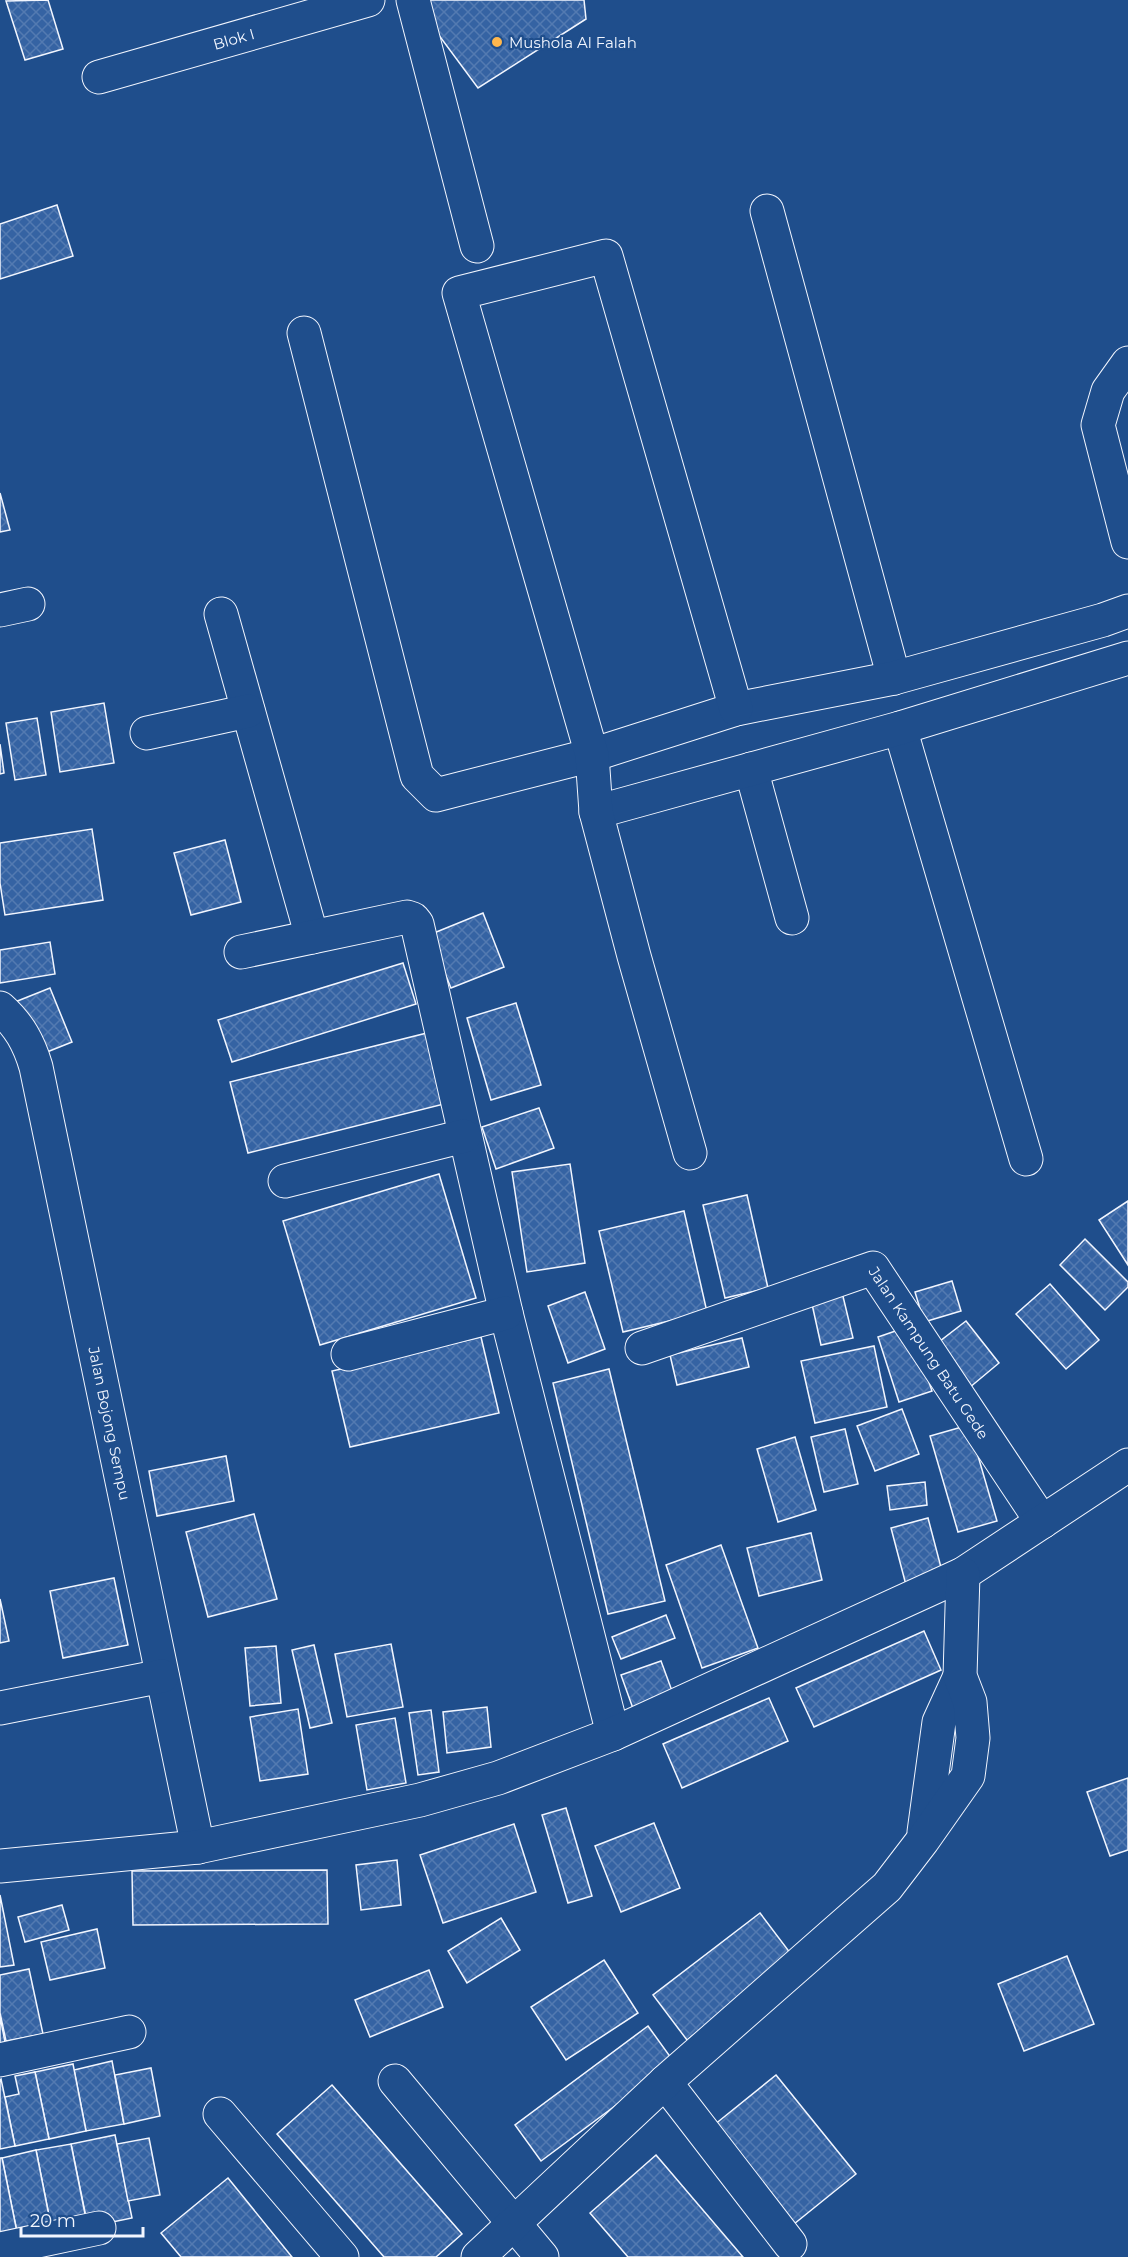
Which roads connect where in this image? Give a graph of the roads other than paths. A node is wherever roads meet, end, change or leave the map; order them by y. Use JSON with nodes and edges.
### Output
{"nodes":[{"id":1,"x":368,"y":0,"type":"edge"},
{"id":2,"x":413,"y":0,"type":"edge"},
{"id":3,"x":99,"y":78,"type":"dead end"},
{"id":4,"x":767,"y":211,"type":"dead end"},
{"id":5,"x":477,"y":246,"type":"dead end"},
{"id":6,"x":304,"y":333,"type":"dead end"},
{"id":7,"x":1128,"y":363,"type":"edge"},
{"id":8,"x":1128,"y":542,"type":"edge"},
{"id":9,"x":1128,"y":611,"type":"edge"},
{"id":10,"x":221,"y":614,"type":"dead end"},
{"id":11,"x":1128,"y":658,"type":"edge"},
{"id":12,"x":894,"y":678,"type":"junction"},
{"id":13,"x":736,"y":708,"type":"junction"},
{"id":14,"x":248,"y":711,"type":"junction"},
{"id":15,"x":900,"y":728,"type":"junction"},
{"id":16,"x":147,"y":733,"type":"dead end"},
{"id":17,"x":592,"y":755,"type":"junction"},
{"id":18,"x":751,"y":769,"type":"junction"},
{"id":19,"x":596,"y":812,"type":"junction"},
{"id":20,"x":792,"y":918,"type":"dead end"},
{"id":21,"x":312,"y":937,"type":"junction"},
{"id":22,"x":241,"y":952,"type":"dead end"},
{"id":23,"x":0,"y":1008,"type":"edge"},
{"id":24,"x":464,"y":1136,"type":"junction"},
{"id":25,"x":690,"y":1153,"type":"dead end"},
{"id":26,"x":1026,"y":1159,"type":"dead end"},
{"id":27,"x":285,"y":1182,"type":"dead end"},
{"id":28,"x":506,"y":1313,"type":"junction"},
{"id":29,"x":642,"y":1348,"type":"dead end"},
{"id":30,"x":348,"y":1354,"type":"dead end"},
{"id":31,"x":1128,"y":1465,"type":"edge"},
{"id":32,"x":1042,"y":1522,"type":"junction"},
{"id":33,"x":963,"y":1574,"type":"junction"},
{"id":34,"x":162,"y":1676,"type":"junction"},
{"id":35,"x":0,"y":1708,"type":"edge"},
{"id":36,"x":613,"y":1734,"type":"junction"},
{"id":37,"x":198,"y":1847,"type":"junction"},
{"id":38,"x":0,"y":1866,"type":"edge"},
{"id":39,"x":129,"y":2032,"type":"dead end"},
{"id":40,"x":0,"y":2060,"type":"edge"},
{"id":41,"x":395,"y":2081,"type":"dead end"},
{"id":42,"x":665,"y":2082,"type":"junction"},
{"id":43,"x":220,"y":2114,"type":"dead end"},
{"id":44,"x":514,"y":2222,"type":"junction"},
{"id":45,"x":99,"y":2228,"type":"dead end"},
{"id":46,"x":790,"y":2244,"type":"dead end"},
{"id":47,"x":0,"y":2249,"type":"edge"},
{"id":48,"x":342,"y":2257,"type":"edge"},
{"id":49,"x":478,"y":2257,"type":"edge"},
{"id":50,"x":542,"y":2257,"type":"edge"}],
"edges":[{"from":1,"to":3,"type":"street","name":"Blok I"},
{"from":2,"to":5,"type":"street"},
{"from":4,"to":12,"type":"street"},
{"from":6,"to":17,"type":"street"},
{"from":7,"to":8,"type":"street"},
{"from":9,"to":12,"type":"street"},
{"from":10,"to":14,"type":"street"},
{"from":11,"to":15,"type":"street"},
{"from":12,"to":13,"type":"street"},
{"from":13,"to":17,"type":"street"},
{"from":13,"to":17,"type":"street"},
{"from":14,"to":16,"type":"street"},
{"from":14,"to":21,"type":"street"},
{"from":15,"to":18,"type":"street"},
{"from":15,"to":26,"type":"street"},
{"from":17,"to":19,"type":"street"},
{"from":18,"to":19,"type":"street"},
{"from":18,"to":20,"type":"street"},
{"from":19,"to":25,"type":"street"},
{"from":21,"to":22,"type":"street"},
{"from":21,"to":24,"type":"street"},
{"from":23,"to":34,"type":"street","name":"Jalan Bojong Sempu"},
{"from":24,"to":27,"type":"street"},
{"from":24,"to":28,"type":"street"},
{"from":28,"to":30,"type":"street"},
{"from":28,"to":36,"type":"street"},
{"from":29,"to":32,"type":"street","name":"Jalan Kampung Batu Gede"},
{"from":31,"to":32,"type":"street"},
{"from":32,"to":33,"type":"street"},
{"from":33,"to":36,"type":"street"},
{"from":33,"to":42,"type":"street"},
{"from":34,"to":35,"type":"street"},
{"from":34,"to":37,"type":"street","name":"Jalan Bojong Sempu"},
{"from":36,"to":37,"type":"street"},
{"from":37,"to":38,"type":"street"},
{"from":39,"to":40,"type":"street"},
{"from":41,"to":44,"type":"street"},
{"from":42,"to":44,"type":"street"},
{"from":42,"to":46,"type":"street"},
{"from":43,"to":48,"type":"street"},
{"from":44,"to":49,"type":"street"},
{"from":44,"to":50,"type":"street"},
{"from":45,"to":47,"type":"street"}]}
